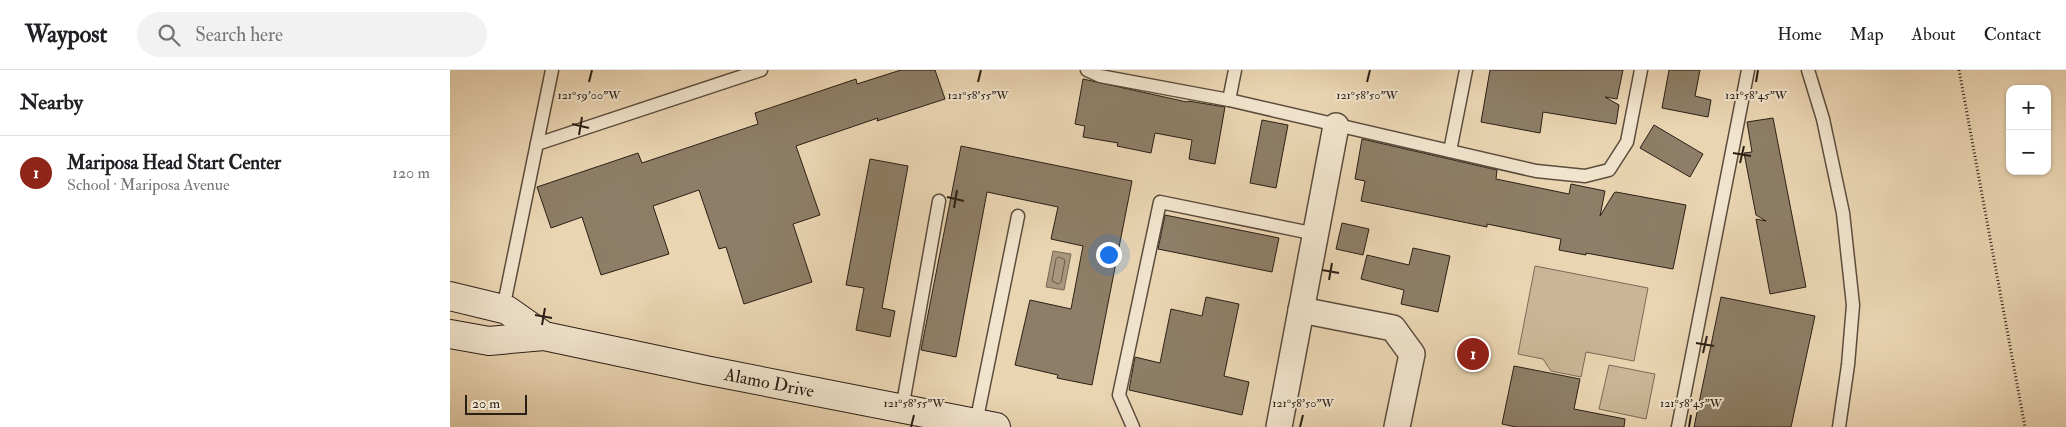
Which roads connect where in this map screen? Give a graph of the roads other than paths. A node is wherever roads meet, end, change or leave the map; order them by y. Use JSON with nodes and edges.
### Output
{"nodes":[{"id":1,"x":552,"y":70,"type":"edge"},
{"id":2,"x":762,"y":70,"type":"edge"},
{"id":3,"x":1086,"y":70,"type":"edge"},
{"id":4,"x":1235,"y":70,"type":"edge"},
{"id":5,"x":1466,"y":70,"type":"edge"},
{"id":6,"x":1641,"y":70,"type":"edge"},
{"id":7,"x":1748,"y":70,"type":"edge"},
{"id":8,"x":1808,"y":70,"type":"edge"},
{"id":9,"x":1229,"y":100,"type":"junction"},
{"id":10,"x":1336,"y":126,"type":"junction"},
{"id":11,"x":536,"y":144,"type":"junction"},
{"id":12,"x":1450,"y":151,"type":"junction"},
{"id":13,"x":939,"y":201,"type":"dead end"},
{"id":14,"x":1018,"y":216,"type":"dead end"},
{"id":15,"x":1316,"y":234,"type":"junction"},
{"id":16,"x":450,"y":296,"type":"edge"},
{"id":17,"x":504,"y":310,"type":"junction"},
{"id":18,"x":1301,"y":310,"type":"junction"},
{"id":19,"x":450,"y":314,"type":"edge"},
{"id":20,"x":450,"y":334,"type":"edge"},
{"id":21,"x":544,"y":336,"type":"junction"},
{"id":22,"x":902,"y":409,"type":"junction"},
{"id":23,"x":986,"y":425,"type":"edge"},
{"id":24,"x":1133,"y":427,"type":"edge"},
{"id":25,"x":1279,"y":427,"type":"edge"},
{"id":26,"x":1397,"y":427,"type":"edge"},
{"id":27,"x":1678,"y":427,"type":"edge"},
{"id":28,"x":1839,"y":427,"type":"edge"}],
"edges":[{"from":1,"to":11,"type":"lane"},
{"from":2,"to":11,"type":"lane"},
{"from":3,"to":9,"type":"lane"},
{"from":4,"to":9,"type":"lane"},
{"from":5,"to":12,"type":"lane"},
{"from":6,"to":12,"type":"lane"},
{"from":7,"to":27,"type":"lane"},
{"from":8,"to":28,"type":"lane"},
{"from":9,"to":10,"type":"lane"},
{"from":10,"to":12,"type":"lane"},
{"from":10,"to":15,"type":"street"},
{"from":11,"to":17,"type":"lane"},
{"from":13,"to":22,"type":"lane"},
{"from":14,"to":23,"type":"lane"},
{"from":15,"to":18,"type":"street"},
{"from":15,"to":24,"type":"lane"},
{"from":16,"to":17,"type":"main road","name":"Alamo Drive"},
{"from":17,"to":19,"type":"main road"},
{"from":17,"to":21,"type":"main road","name":"Alamo Drive"},
{"from":18,"to":25,"type":"street"},
{"from":18,"to":26,"type":"street"},
{"from":20,"to":21,"type":"main road","name":"Alamo Drive"},
{"from":21,"to":22,"type":"main road","name":"Alamo Drive"},
{"from":22,"to":23,"type":"main road","name":"Alamo Drive"}]}
